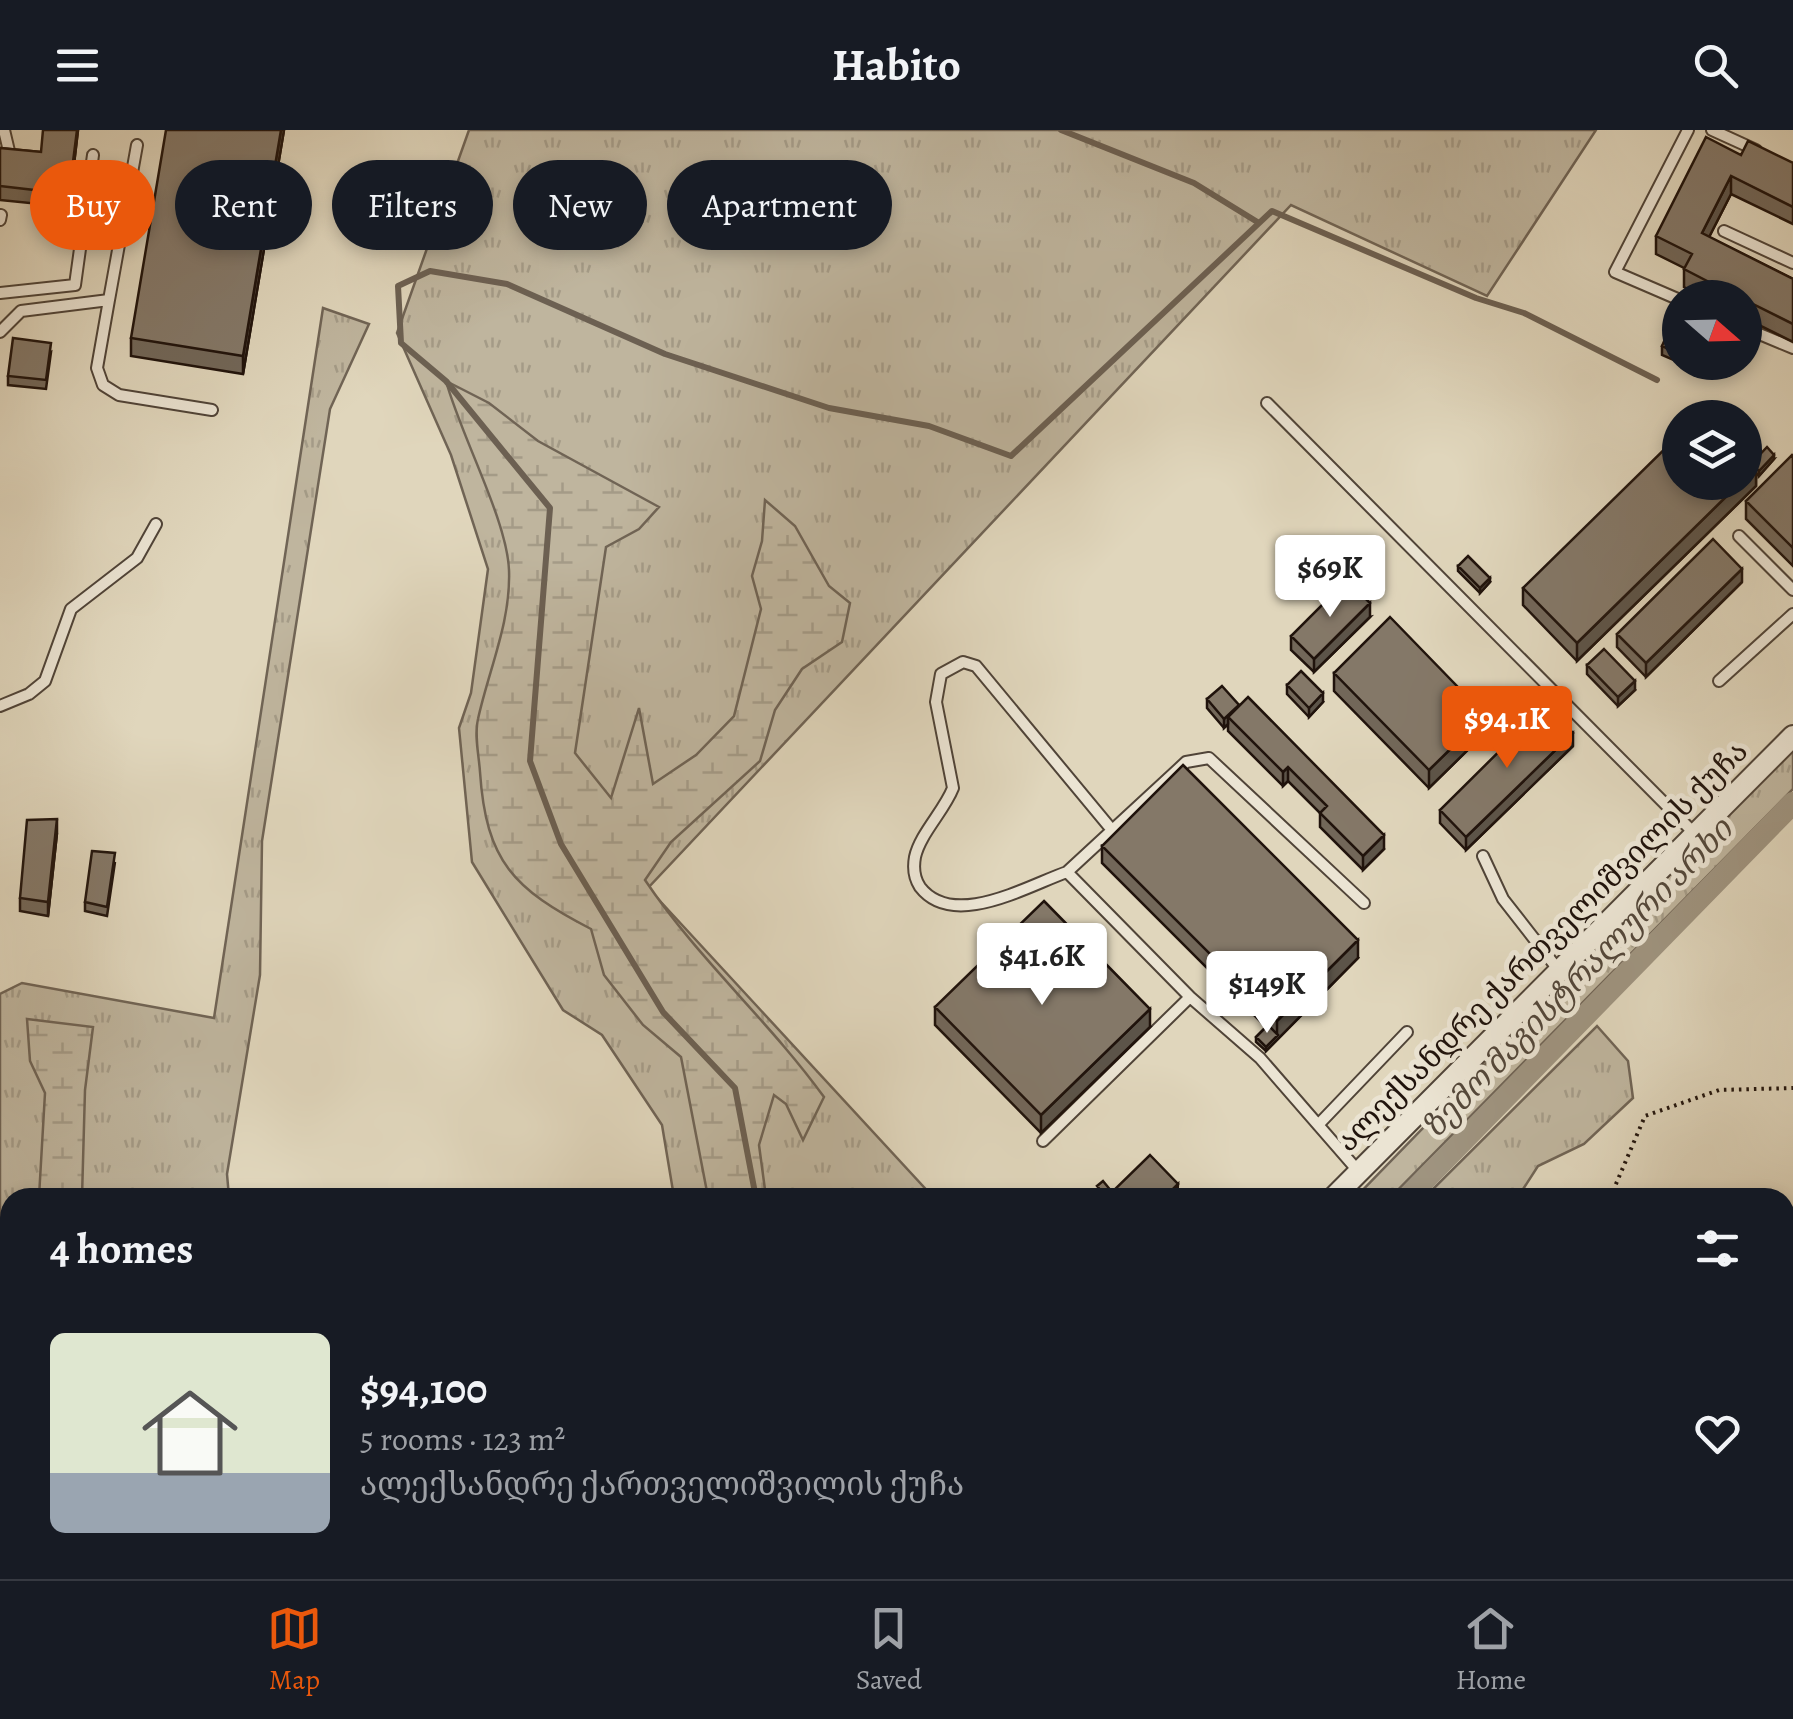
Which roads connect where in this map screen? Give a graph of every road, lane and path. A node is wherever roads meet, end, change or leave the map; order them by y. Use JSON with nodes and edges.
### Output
{"nodes":[{"id":1,"x":4,"y":130,"type":"edge"},
{"id":2,"x":1688,"y":130,"type":"edge"},
{"id":3,"x":1712,"y":130,"type":"edge"},
{"id":4,"x":137,"y":145,"type":"dead end"},
{"id":5,"x":9,"y":151,"type":"edge"},
{"id":6,"x":1761,"y":152,"type":"edge"},
{"id":7,"x":93,"y":154,"type":"dead end"},
{"id":8,"x":1724,"y":231,"type":"dead end"},
{"id":9,"x":1793,"y":263,"type":"edge"},
{"id":10,"x":1662,"y":292,"type":"edge"},
{"id":11,"x":0,"y":293,"type":"edge"},
{"id":12,"x":110,"y":300,"type":"junction"},
{"id":13,"x":0,"y":332,"type":"edge"},
{"id":14,"x":1762,"y":335,"type":"edge"},
{"id":15,"x":1793,"y":348,"type":"edge"},
{"id":16,"x":1266,"y":403,"type":"dead end"},
{"id":17,"x":212,"y":410,"type":"dead end"},
{"id":18,"x":156,"y":524,"type":"dead end"},
{"id":19,"x":1739,"y":536,"type":"dead end"},
{"id":20,"x":1793,"y":590,"type":"edge"},
{"id":21,"x":1793,"y":614,"type":"edge"},
{"id":22,"x":1719,"y":681,"type":"dead end"},
{"id":23,"x":0,"y":706,"type":"edge"},
{"id":24,"x":1793,"y":736,"type":"edge"},
{"id":25,"x":1112,"y":830,"type":"junction"},
{"id":26,"x":1696,"y":835,"type":"junction"},
{"id":27,"x":1483,"y":856,"type":"dead end"},
{"id":28,"x":1067,"y":872,"type":"junction"},
{"id":29,"x":1364,"y":903,"type":"dead end"},
{"id":30,"x":1560,"y":973,"type":"junction"},
{"id":31,"x":1190,"y":997,"type":"junction"},
{"id":32,"x":1407,"y":1032,"type":"dead end"},
{"id":33,"x":1793,"y":1088,"type":"edge"},
{"id":34,"x":1318,"y":1125,"type":"junction"},
{"id":35,"x":1043,"y":1141,"type":"dead end"},
{"id":36,"x":1359,"y":1172,"type":"junction"},
{"id":37,"x":1343,"y":1188,"type":"edge"},
{"id":38,"x":1614,"y":1188,"type":"edge"}],
"edges":[{"from":1,"to":5,"type":"lane"},
{"from":2,"to":10,"type":"lane"},
{"from":3,"to":6,"type":"lane"},
{"from":4,"to":12,"type":"lane"},
{"from":7,"to":11,"type":"lane"},
{"from":8,"to":9,"type":"lane"},
{"from":12,"to":13,"type":"lane"},
{"from":12,"to":17,"type":"lane"},
{"from":14,"to":15,"type":"lane"},
{"from":16,"to":26,"type":"lane"},
{"from":18,"to":23,"type":"lane"},
{"from":19,"to":20,"type":"lane"},
{"from":21,"to":22,"type":"lane"},
{"from":24,"to":26,"type":"street","name":"ალექსანდრე ქართველიშვილის ქუჩა"},
{"from":25,"to":28,"type":"lane"},
{"from":25,"to":28,"type":"lane"},
{"from":25,"to":29,"type":"lane"},
{"from":26,"to":30,"type":"street","name":"ალექსანდრე ქართველიშვილის ქუჩა"},
{"from":27,"to":30,"type":"lane"},
{"from":28,"to":31,"type":"lane"},
{"from":30,"to":36,"type":"street","name":"ალექსანდრე ქართველიშვილის ქუჩა"},
{"from":31,"to":34,"type":"lane"},
{"from":31,"to":35,"type":"lane"},
{"from":32,"to":34,"type":"lane"},
{"from":33,"to":38,"type":"path"},
{"from":34,"to":36,"type":"lane"},
{"from":36,"to":37,"type":"street","name":"ალექსანდრე ქართველიშვილის ქუჩა"}]}
